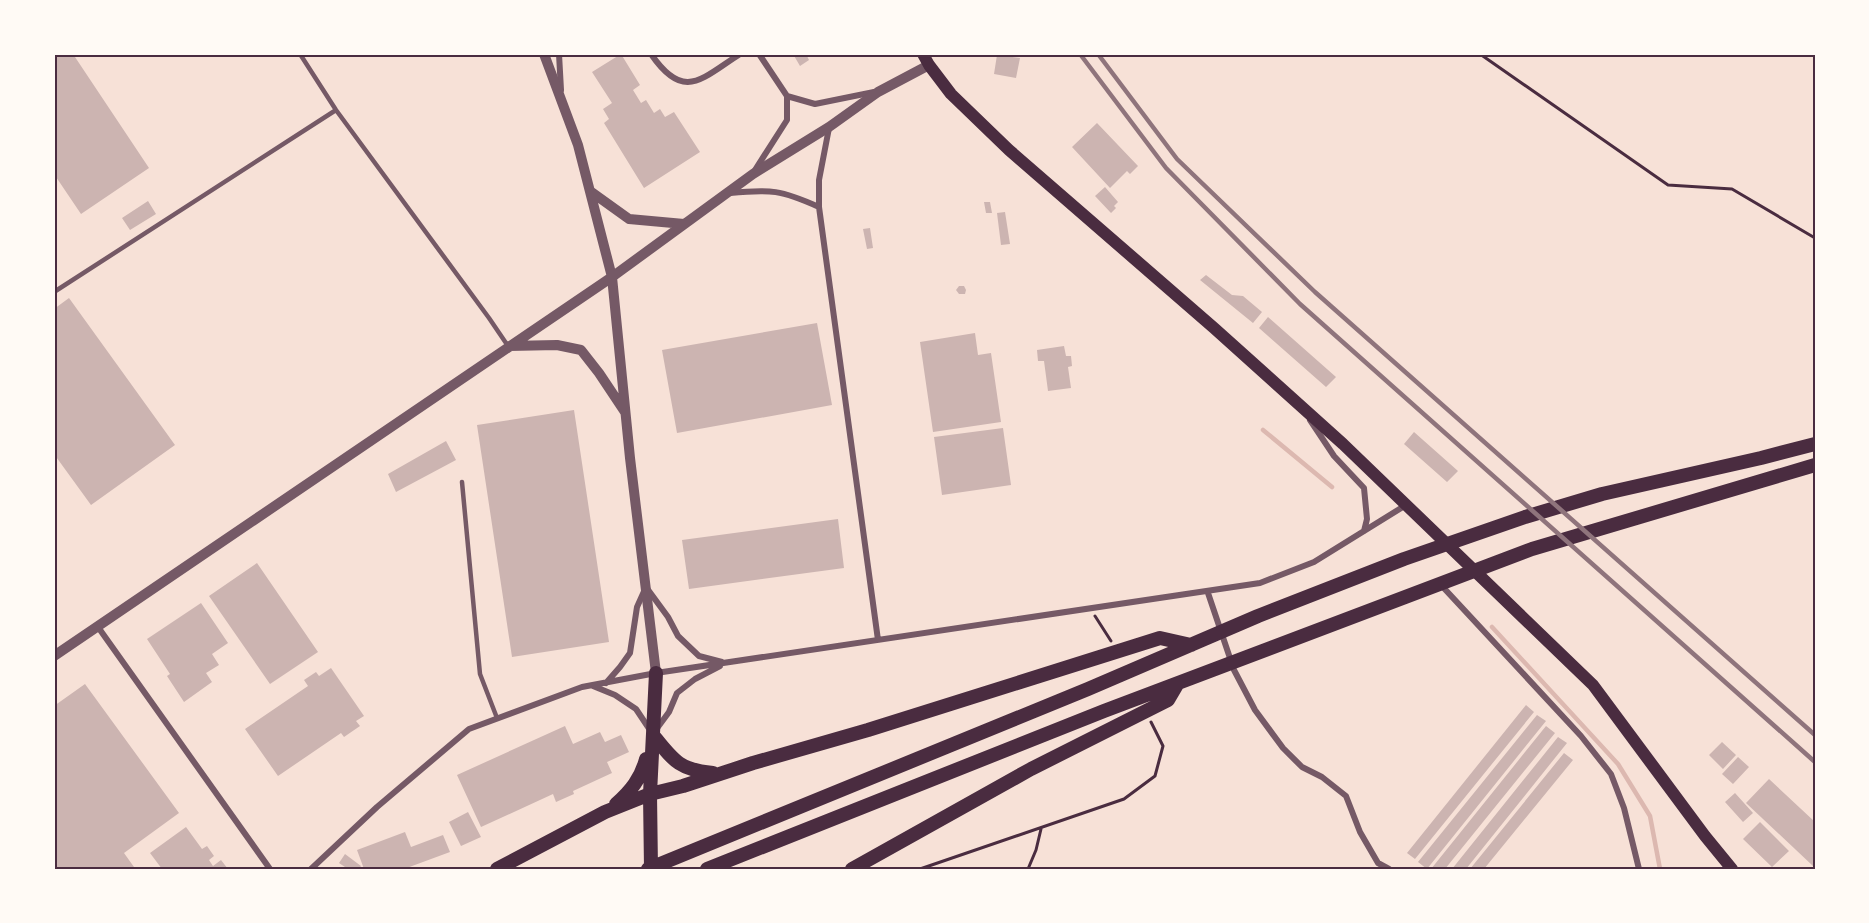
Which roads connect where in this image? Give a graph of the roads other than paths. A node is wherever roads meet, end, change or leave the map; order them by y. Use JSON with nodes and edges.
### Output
{"nodes":[{"id":1,"x":300,"y":54,"type":"edge"},
{"id":2,"x":544,"y":54,"type":"edge"},
{"id":3,"x":559,"y":54,"type":"edge"},
{"id":4,"x":651,"y":54,"type":"edge"},
{"id":5,"x":740,"y":54,"type":"edge"},
{"id":6,"x":759,"y":54,"type":"edge"},
{"id":7,"x":926,"y":59,"type":"edge"},
{"id":8,"x":878,"y":92,"type":"junction"},
{"id":9,"x":787,"y":96,"type":"junction"},
{"id":10,"x":562,"y":99,"type":"junction"},
{"id":11,"x":336,"y":110,"type":"junction"},
{"id":12,"x":829,"y":126,"type":"junction"},
{"id":13,"x":753,"y":174,"type":"junction"},
{"id":14,"x":590,"y":191,"type":"junction"},
{"id":15,"x":726,"y":194,"type":"junction"},
{"id":16,"x":819,"y":207,"type":"junction"},
{"id":17,"x":684,"y":224,"type":"junction"},
{"id":18,"x":612,"y":277,"type":"junction"},
{"id":19,"x":54,"y":292,"type":"edge"},
{"id":20,"x":508,"y":346,"type":"junction"},
{"id":21,"x":1301,"y":406,"type":"junction"},
{"id":22,"x":626,"y":414,"type":"junction"},
{"id":23,"x":1815,"y":433,"type":"edge"},
{"id":24,"x":1815,"y":444,"type":"edge"},
{"id":25,"x":1786,"y":452,"type":"junction"},
{"id":26,"x":1815,"y":465,"type":"edge"},
{"id":27,"x":462,"y":482,"type":"dead end"},
{"id":28,"x":1406,"y":505,"type":"junction"},
{"id":29,"x":1364,"y":531,"type":"junction"},
{"id":30,"x":1440,"y":584,"type":"junction"},
{"id":31,"x":646,"y":587,"type":"junction"},
{"id":32,"x":1208,"y":593,"type":"junction"},
{"id":33,"x":98,"y":627,"type":"junction"},
{"id":34,"x":879,"y":640,"type":"junction"},
{"id":35,"x":1191,"y":645,"type":"junction"},
{"id":36,"x":54,"y":656,"type":"edge"},
{"id":37,"x":726,"y":663,"type":"junction"},
{"id":38,"x":656,"y":673,"type":"junction"},
{"id":39,"x":605,"y":683,"type":"junction"},
{"id":40,"x":1178,"y":683,"type":"junction"},
{"id":41,"x":592,"y":686,"type":"junction"},
{"id":42,"x":497,"y":718,"type":"junction"},
{"id":43,"x":653,"y":735,"type":"junction"},
{"id":44,"x":720,"y":774,"type":"junction"},
{"id":45,"x":650,"y":794,"type":"junction"},
{"id":46,"x":610,"y":810,"type":"junction"},
{"id":47,"x":270,"y":869,"type":"edge"},
{"id":48,"x":311,"y":869,"type":"edge"},
{"id":49,"x":497,"y":869,"type":"edge"},
{"id":50,"x":650,"y":869,"type":"edge"},
{"id":51,"x":707,"y":869,"type":"edge"},
{"id":52,"x":852,"y":869,"type":"edge"},
{"id":53,"x":1389,"y":869,"type":"edge"},
{"id":54,"x":1639,"y":869,"type":"edge"},
{"id":55,"x":1732,"y":869,"type":"edge"}],
"edges":[{"from":1,"to":11,"type":"lane"},
{"from":2,"to":10,"type":"street"},
{"from":3,"to":10,"type":"street"},
{"from":4,"to":5,"type":"street"},
{"from":6,"to":9,"type":"street"},
{"from":7,"to":8,"type":"street"},
{"from":7,"to":21,"type":"main road"},
{"from":8,"to":9,"type":"street"},
{"from":8,"to":12,"type":"street"},
{"from":9,"to":13,"type":"street"},
{"from":10,"to":14,"type":"street"},
{"from":11,"to":19,"type":"lane"},
{"from":11,"to":20,"type":"lane"},
{"from":12,"to":13,"type":"street"},
{"from":12,"to":16,"type":"street"},
{"from":13,"to":15,"type":"street"},
{"from":14,"to":17,"type":"street"},
{"from":14,"to":18,"type":"street"},
{"from":15,"to":16,"type":"street"},
{"from":15,"to":17,"type":"street"},
{"from":16,"to":34,"type":"street"},
{"from":17,"to":18,"type":"street"},
{"from":18,"to":20,"type":"street"},
{"from":18,"to":22,"type":"street"},
{"from":20,"to":22,"type":"street"},
{"from":20,"to":33,"type":"street"},
{"from":21,"to":28,"type":"main road"},
{"from":21,"to":29,"type":"street"},
{"from":22,"to":31,"type":"street"},
{"from":23,"to":25,"type":"highway"},
{"from":24,"to":25,"type":"highway"},
{"from":25,"to":35,"type":"highway"},
{"from":26,"to":30,"type":"highway"},
{"from":27,"to":42,"type":"lane"},
{"from":28,"to":29,"type":"street"},
{"from":28,"to":55,"type":"main road"},
{"from":29,"to":32,"type":"street"},
{"from":30,"to":40,"type":"highway"},
{"from":30,"to":54,"type":"street"},
{"from":31,"to":37,"type":"street"},
{"from":31,"to":38,"type":"street"},
{"from":31,"to":39,"type":"street"},
{"from":32,"to":34,"type":"street"},
{"from":32,"to":53,"type":"street"},
{"from":33,"to":36,"type":"street"},
{"from":33,"to":47,"type":"street"},
{"from":34,"to":37,"type":"street"},
{"from":35,"to":44,"type":"highway"},
{"from":35,"to":50,"type":"highway"},
{"from":37,"to":38,"type":"street"},
{"from":37,"to":43,"type":"street"},
{"from":38,"to":39,"type":"street"},
{"from":38,"to":43,"type":"highway"},
{"from":39,"to":41,"type":"street"},
{"from":40,"to":51,"type":"highway"},
{"from":40,"to":52,"type":"highway"},
{"from":41,"to":42,"type":"street"},
{"from":41,"to":43,"type":"street"},
{"from":42,"to":48,"type":"street"},
{"from":43,"to":44,"type":"highway"},
{"from":43,"to":45,"type":"highway"},
{"from":43,"to":46,"type":"highway"},
{"from":44,"to":45,"type":"highway"},
{"from":45,"to":46,"type":"highway"},
{"from":45,"to":50,"type":"highway"},
{"from":46,"to":49,"type":"highway"}]}
